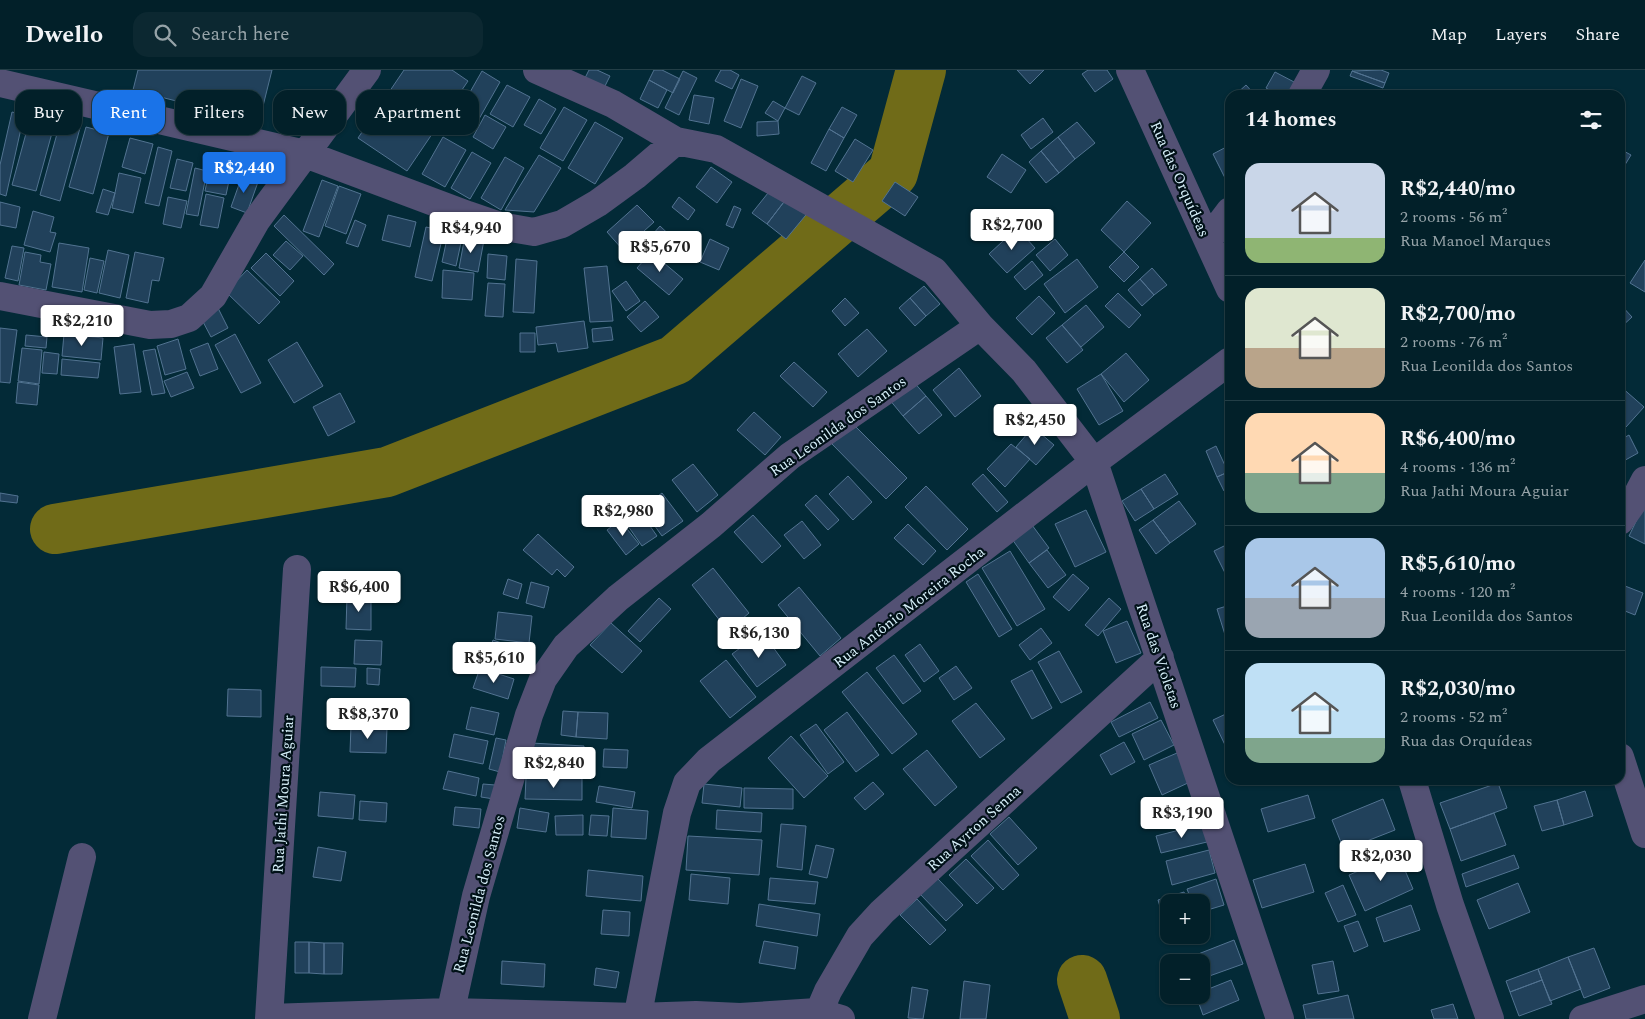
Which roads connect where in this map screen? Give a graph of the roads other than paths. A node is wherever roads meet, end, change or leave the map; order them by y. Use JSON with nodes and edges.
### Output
{"nodes":[{"id":1,"x":367,"y":70,"type":"edge"},
{"id":2,"x":536,"y":70,"type":"edge"},
{"id":3,"x":1130,"y":70,"type":"edge"},
{"id":4,"x":1316,"y":70,"type":"edge"},
{"id":5,"x":0,"y":83,"type":"edge"},
{"id":6,"x":1305,"y":90,"type":"edge"},
{"id":7,"x":676,"y":141,"type":"junction"},
{"id":8,"x":306,"y":154,"type":"junction"},
{"id":9,"x":1225,"y":218,"type":"edge"},
{"id":10,"x":1208,"y":240,"type":"junction"},
{"id":11,"x":1225,"y":278,"type":"edge"},
{"id":12,"x":0,"y":296,"type":"edge"},
{"id":13,"x":980,"y":326,"type":"junction"},
{"id":14,"x":1225,"y":365,"type":"edge"},
{"id":15,"x":1094,"y":462,"type":"junction"},
{"id":16,"x":1645,"y":480,"type":"edge"},
{"id":17,"x":1625,"y":514,"type":"edge"},
{"id":18,"x":297,"y":569,"type":"dead end"},
{"id":19,"x":1160,"y":658,"type":"junction"},
{"id":20,"x":1625,"y":772,"type":"edge"},
{"id":21,"x":1414,"y":785,"type":"edge"},
{"id":22,"x":1645,"y":834,"type":"edge"},
{"id":23,"x":82,"y":856,"type":"dead end"},
{"id":24,"x":1645,"y":999,"type":"edge"},
{"id":25,"x":449,"y":1016,"type":"edge"},
{"id":26,"x":824,"y":1017,"type":"edge"},
{"id":27,"x":269,"y":1018,"type":"edge"},
{"id":28,"x":637,"y":1018,"type":"edge"},
{"id":29,"x":42,"y":1019,"type":"edge"},
{"id":30,"x":1280,"y":1019,"type":"edge"},
{"id":31,"x":1490,"y":1019,"type":"edge"},
{"id":32,"x":1583,"y":1019,"type":"edge"}],
"edges":[{"from":1,"to":8,"type":"street"},
{"from":2,"to":7,"type":"street"},
{"from":3,"to":10,"type":"street","name":"Rua das Orquídeas"},
{"from":4,"to":6,"type":"street"},
{"from":5,"to":8,"type":"street"},
{"from":7,"to":8,"type":"street"},
{"from":7,"to":13,"type":"street","name":"Rua das Violetas"},
{"from":8,"to":12,"type":"street"},
{"from":9,"to":10,"type":"street"},
{"from":10,"to":11,"type":"street","name":"Rua das Orquídeas"},
{"from":13,"to":15,"type":"street","name":"Rua das Violetas"},
{"from":13,"to":25,"type":"street","name":"Rua Leonilda dos Santos"},
{"from":14,"to":15,"type":"street","name":"Rua Antônio Moreira Rocha"},
{"from":15,"to":19,"type":"street","name":"Rua das Violetas"},
{"from":15,"to":28,"type":"street","name":"Rua Antônio Moreira Rocha"},
{"from":16,"to":17,"type":"street"},
{"from":18,"to":27,"type":"street","name":"Rua Jathi Moura Aguiar"},
{"from":19,"to":26,"type":"street","name":"Rua Ayrton Senna"},
{"from":19,"to":30,"type":"street","name":"Rua das Violetas"},
{"from":20,"to":22,"type":"street"},
{"from":21,"to":31,"type":"street"},
{"from":23,"to":29,"type":"street"},
{"from":24,"to":32,"type":"street"},
{"from":25,"to":27,"type":"street"},
{"from":25,"to":28,"type":"street"},
{"from":26,"to":28,"type":"street"}]}
